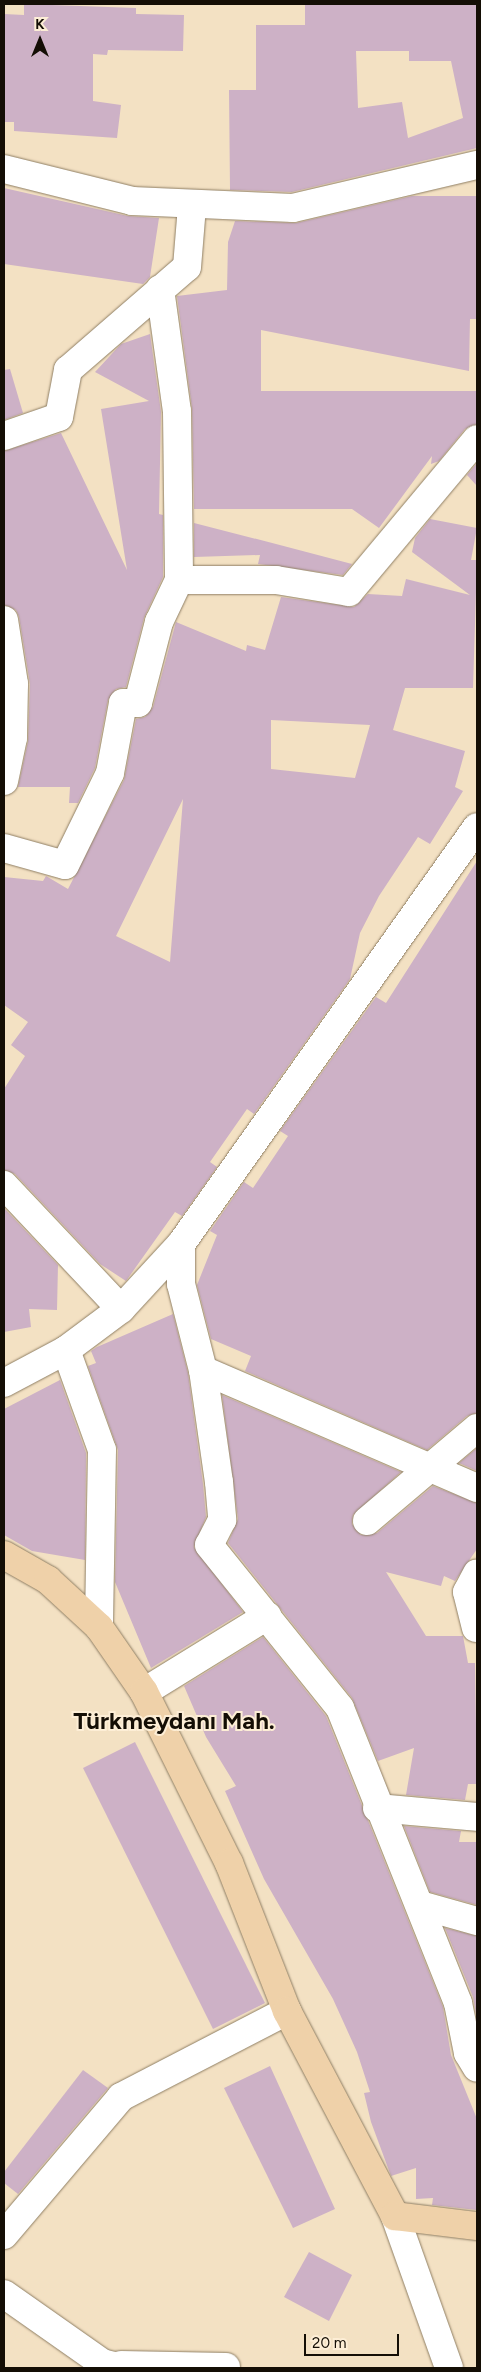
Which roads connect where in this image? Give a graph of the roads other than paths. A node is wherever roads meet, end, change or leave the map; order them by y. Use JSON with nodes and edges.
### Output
{"nodes":[{"id":1,"x":477,"y":166,"type":"edge"},
{"id":2,"x":4,"y":169,"type":"edge"},
{"id":3,"x":192,"y":206,"type":"junction"},
{"id":4,"x":160,"y":289,"type":"junction"},
{"id":5,"x":4,"y":436,"type":"edge"},
{"id":6,"x":477,"y":439,"type":"edge"},
{"id":7,"x":179,"y":580,"type":"junction"},
{"id":8,"x":4,"y":620,"type":"edge"},
{"id":9,"x":4,"y":781,"type":"edge"},
{"id":10,"x":477,"y":826,"type":"edge"},
{"id":11,"x":4,"y":848,"type":"edge"},
{"id":12,"x":4,"y":1185,"type":"edge"},
{"id":13,"x":181,"y":1244,"type":"junction"},
{"id":14,"x":121,"y":1309,"type":"junction"},
{"id":15,"x":66,"y":1350,"type":"junction"},
{"id":16,"x":202,"y":1370,"type":"junction"},
{"id":17,"x":4,"y":1382,"type":"edge"},
{"id":18,"x":477,"y":1428,"type":"edge"},
{"id":19,"x":435,"y":1466,"type":"junction"},
{"id":20,"x":477,"y":1488,"type":"edge"},
{"id":21,"x":367,"y":1521,"type":"dead end"},
{"id":22,"x":4,"y":1555,"type":"edge"},
{"id":23,"x":477,"y":1573,"type":"edge"},
{"id":24,"x":267,"y":1616,"type":"junction"},
{"id":25,"x":99,"y":1627,"type":"junction"},
{"id":26,"x":476,"y":1628,"type":"dead end"},
{"id":27,"x":144,"y":1692,"type":"junction"},
{"id":28,"x":377,"y":1808,"type":"junction"},
{"id":29,"x":477,"y":1817,"type":"edge"},
{"id":30,"x":420,"y":1905,"type":"junction"},
{"id":31,"x":477,"y":1921,"type":"edge"},
{"id":32,"x":287,"y":2011,"type":"junction"},
{"id":33,"x":477,"y":2068,"type":"edge"},
{"id":34,"x":395,"y":2216,"type":"junction"},
{"id":35,"x":477,"y":2226,"type":"edge"},
{"id":36,"x":4,"y":2235,"type":"edge"},
{"id":37,"x":4,"y":2294,"type":"edge"},
{"id":38,"x":122,"y":2367,"type":"edge"},
{"id":39,"x":226,"y":2367,"type":"edge"},
{"id":40,"x":449,"y":2368,"type":"edge"}],
"edges":[{"from":1,"to":3,"type":"street"},
{"from":2,"to":3,"type":"street"},
{"from":3,"to":4,"type":"street"},
{"from":4,"to":5,"type":"street"},
{"from":4,"to":7,"type":"street"},
{"from":6,"to":7,"type":"street"},
{"from":7,"to":11,"type":"street"},
{"from":8,"to":9,"type":"street"},
{"from":10,"to":13,"type":"street"},
{"from":12,"to":14,"type":"street"},
{"from":13,"to":14,"type":"street"},
{"from":13,"to":16,"type":"street"},
{"from":14,"to":15,"type":"street"},
{"from":15,"to":17,"type":"street"},
{"from":15,"to":25,"type":"street"},
{"from":16,"to":19,"type":"street"},
{"from":16,"to":24,"type":"street"},
{"from":18,"to":19,"type":"street"},
{"from":19,"to":20,"type":"street"},
{"from":19,"to":21,"type":"street"},
{"from":22,"to":25,"type":"main road"},
{"from":23,"to":26,"type":"street"},
{"from":24,"to":27,"type":"street"},
{"from":24,"to":28,"type":"street"},
{"from":25,"to":27,"type":"main road"},
{"from":27,"to":32,"type":"main road"},
{"from":28,"to":29,"type":"street"},
{"from":28,"to":30,"type":"street"},
{"from":30,"to":31,"type":"street"},
{"from":30,"to":33,"type":"street"},
{"from":32,"to":34,"type":"main road"},
{"from":32,"to":36,"type":"street"},
{"from":34,"to":35,"type":"main road"},
{"from":34,"to":40,"type":"street"},
{"from":37,"to":38,"type":"street"},
{"from":38,"to":39,"type":"street"}]}
